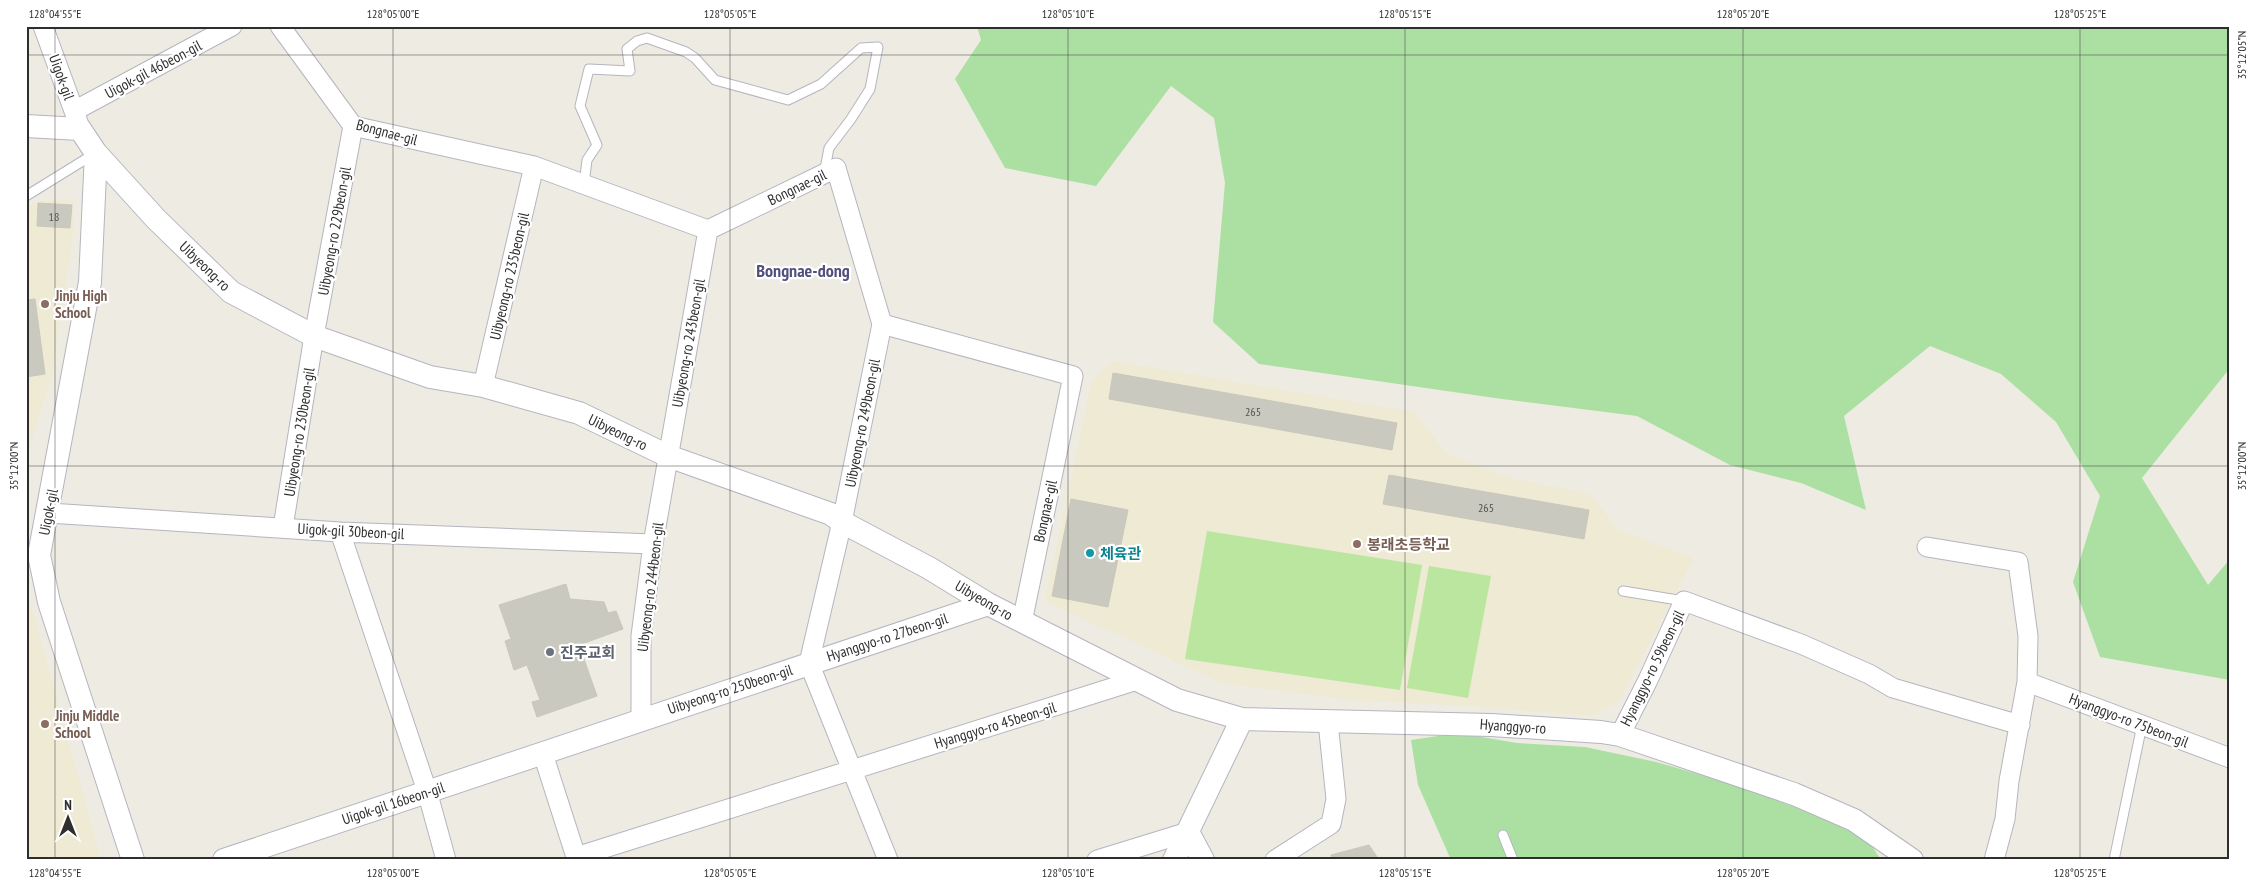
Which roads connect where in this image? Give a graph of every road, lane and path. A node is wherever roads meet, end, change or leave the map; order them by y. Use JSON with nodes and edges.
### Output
{"nodes":[{"id":1,"x":43,"y":26,"type":"edge"},
{"id":2,"x":232,"y":26,"type":"edge"},
{"id":3,"x":280,"y":26,"type":"edge"},
{"id":4,"x":77,"y":120,"type":"junction"},
{"id":5,"x":26,"y":126,"type":"edge"},
{"id":6,"x":353,"y":126,"type":"junction"},
{"id":7,"x":96,"y":153,"type":"junction"},
{"id":8,"x":534,"y":166,"type":"junction"},
{"id":9,"x":824,"y":174,"type":"junction"},
{"id":10,"x":584,"y":184,"type":"junction"},
{"id":11,"x":26,"y":196,"type":"edge"},
{"id":12,"x":708,"y":230,"type":"junction"},
{"id":13,"x":882,"y":324,"type":"junction"},
{"id":14,"x":314,"y":336,"type":"junction"},
{"id":15,"x":484,"y":386,"type":"junction"},
{"id":16,"x":668,"y":456,"type":"junction"},
{"id":17,"x":49,"y":513,"type":"junction"},
{"id":18,"x":842,"y":522,"type":"junction"},
{"id":19,"x":283,"y":527,"type":"junction"},
{"id":20,"x":340,"y":532,"type":"junction"},
{"id":21,"x":653,"y":544,"type":"junction"},
{"id":22,"x":1927,"y":548,"type":"dead end"},
{"id":23,"x":1623,"y":591,"type":"dead end"},
{"id":24,"x":1684,"y":601,"type":"junction"},
{"id":25,"x":988,"y":604,"type":"junction"},
{"id":26,"x":1022,"y":622,"type":"junction"},
{"id":27,"x":809,"y":663,"type":"junction"},
{"id":28,"x":1138,"y":680,"type":"junction"},
{"id":29,"x":2028,"y":682,"type":"junction"},
{"id":30,"x":642,"y":719,"type":"junction"},
{"id":31,"x":1242,"y":719,"type":"junction"},
{"id":32,"x":1328,"y":722,"type":"junction"},
{"id":33,"x":2020,"y":724,"type":"junction"},
{"id":34,"x":2142,"y":725,"type":"junction"},
{"id":35,"x":1620,"y":736,"type":"junction"},
{"id":36,"x":542,"y":754,"type":"junction"},
{"id":37,"x":2230,"y":758,"type":"edge"},
{"id":38,"x":852,"y":769,"type":"junction"},
{"id":39,"x":427,"y":792,"type":"junction"},
{"id":40,"x":1188,"y":832,"type":"junction"},
{"id":41,"x":1503,"y":835,"type":"dead end"},
{"id":42,"x":238,"y":857,"type":"edge"},
{"id":43,"x":577,"y":858,"type":"edge"},
{"id":44,"x":133,"y":860,"type":"edge"},
{"id":45,"x":446,"y":860,"type":"edge"},
{"id":46,"x":888,"y":860,"type":"edge"},
{"id":47,"x":1097,"y":860,"type":"edge"},
{"id":48,"x":1174,"y":860,"type":"edge"},
{"id":49,"x":1204,"y":860,"type":"edge"},
{"id":50,"x":1275,"y":860,"type":"edge"},
{"id":51,"x":1513,"y":860,"type":"edge"},
{"id":52,"x":1912,"y":860,"type":"edge"},
{"id":53,"x":1994,"y":860,"type":"edge"},
{"id":54,"x":2114,"y":860,"type":"edge"}],
"edges":[{"from":1,"to":4,"type":"street","name":"Uigok-gil"},
{"from":2,"to":4,"type":"street","name":"Uigok-gil 46beon-gil"},
{"from":3,"to":6,"type":"street","name":"Bongnae-gil"},
{"from":4,"to":5,"type":"street"},
{"from":4,"to":7,"type":"street","name":"Uibyeong-ro"},
{"from":6,"to":8,"type":"street","name":"Bongnae-gil"},
{"from":6,"to":14,"type":"street","name":"Uibyeong-ro 229beon-gil"},
{"from":7,"to":11,"type":"lane"},
{"from":7,"to":14,"type":"street","name":"Uibyeong-ro"},
{"from":7,"to":17,"type":"street","name":"Uigok-gil"},
{"from":8,"to":10,"type":"street","name":"Bongnae-gil"},
{"from":8,"to":15,"type":"street","name":"Uibyeong-ro 235beon-gil"},
{"from":9,"to":10,"type":"lane"},
{"from":9,"to":12,"type":"street","name":"Bongnae-gil"},
{"from":9,"to":13,"type":"street","name":"Bongnae-gil"},
{"from":10,"to":12,"type":"street","name":"Bongnae-gil"},
{"from":12,"to":16,"type":"street","name":"Uibyeong-ro 243beon-gil"},
{"from":13,"to":18,"type":"street","name":"Uibyeong-ro 249beon-gil"},
{"from":13,"to":26,"type":"street","name":"Bongnae-gil"},
{"from":14,"to":15,"type":"street","name":"Uibyeong-ro"},
{"from":14,"to":19,"type":"street","name":"Uibyeong-ro 230beon-gil"},
{"from":15,"to":16,"type":"street","name":"Uibyeong-ro"},
{"from":16,"to":18,"type":"street","name":"Uibyeong-ro"},
{"from":16,"to":21,"type":"street","name":"Uibyeong-ro 244beon-gil"},
{"from":17,"to":19,"type":"street","name":"Uigok-gil 30beon-gil"},
{"from":17,"to":44,"type":"street","name":"Uigok-gil"},
{"from":18,"to":25,"type":"street","name":"Uibyeong-ro"},
{"from":18,"to":27,"type":"street","name":"Uibyeong-ro 250beon-gil"},
{"from":19,"to":20,"type":"street","name":"Uigok-gil 30beon-gil"},
{"from":20,"to":21,"type":"street","name":"Uigok-gil 30beon-gil"},
{"from":20,"to":39,"type":"street"},
{"from":21,"to":30,"type":"street","name":"Uibyeong-ro 244beon-gil"},
{"from":22,"to":29,"type":"street"},
{"from":23,"to":24,"type":"lane"},
{"from":24,"to":33,"type":"street"},
{"from":24,"to":35,"type":"street","name":"Hyanggyo-ro 59beon-gil"},
{"from":25,"to":26,"type":"street","name":"Uibyeong-ro"},
{"from":25,"to":27,"type":"street","name":"Hyanggyo-ro 27beon-gil"},
{"from":26,"to":28,"type":"street","name":"Uibyeong-ro"},
{"from":27,"to":30,"type":"street","name":"Uibyeong-ro 250beon-gil"},
{"from":27,"to":38,"type":"street","name":"Hyanggyo-ro 27beon-gil"},
{"from":28,"to":31,"type":"street","name":"Uibyeong-ro"},
{"from":28,"to":38,"type":"street","name":"Hyanggyo-ro 45beon-gil"},
{"from":29,"to":33,"type":"street"},
{"from":29,"to":34,"type":"street","name":"Hyanggyo-ro 75beon-gil"},
{"from":30,"to":36,"type":"street","name":"Uibyeong-ro 250beon-gil"},
{"from":31,"to":32,"type":"street","name":"Hyanggyo-ro"},
{"from":31,"to":40,"type":"street"},
{"from":32,"to":35,"type":"street","name":"Hyanggyo-ro"},
{"from":32,"to":50,"type":"street"},
{"from":33,"to":53,"type":"street"},
{"from":34,"to":37,"type":"street","name":"Hyanggyo-ro 75beon-gil"},
{"from":34,"to":54,"type":"lane"},
{"from":35,"to":52,"type":"street","name":"Hyanggyo-ro"},
{"from":36,"to":39,"type":"street","name":"Uigok-gil 16beon-gil"},
{"from":36,"to":43,"type":"street"},
{"from":38,"to":43,"type":"street"},
{"from":38,"to":46,"type":"street","name":"Hyanggyo-ro 27beon-gil"},
{"from":39,"to":42,"type":"street","name":"Uigok-gil 16beon-gil"},
{"from":39,"to":45,"type":"street"},
{"from":40,"to":47,"type":"street"},
{"from":40,"to":48,"type":"street"},
{"from":40,"to":49,"type":"street"},
{"from":41,"to":51,"type":"lane"}]}
